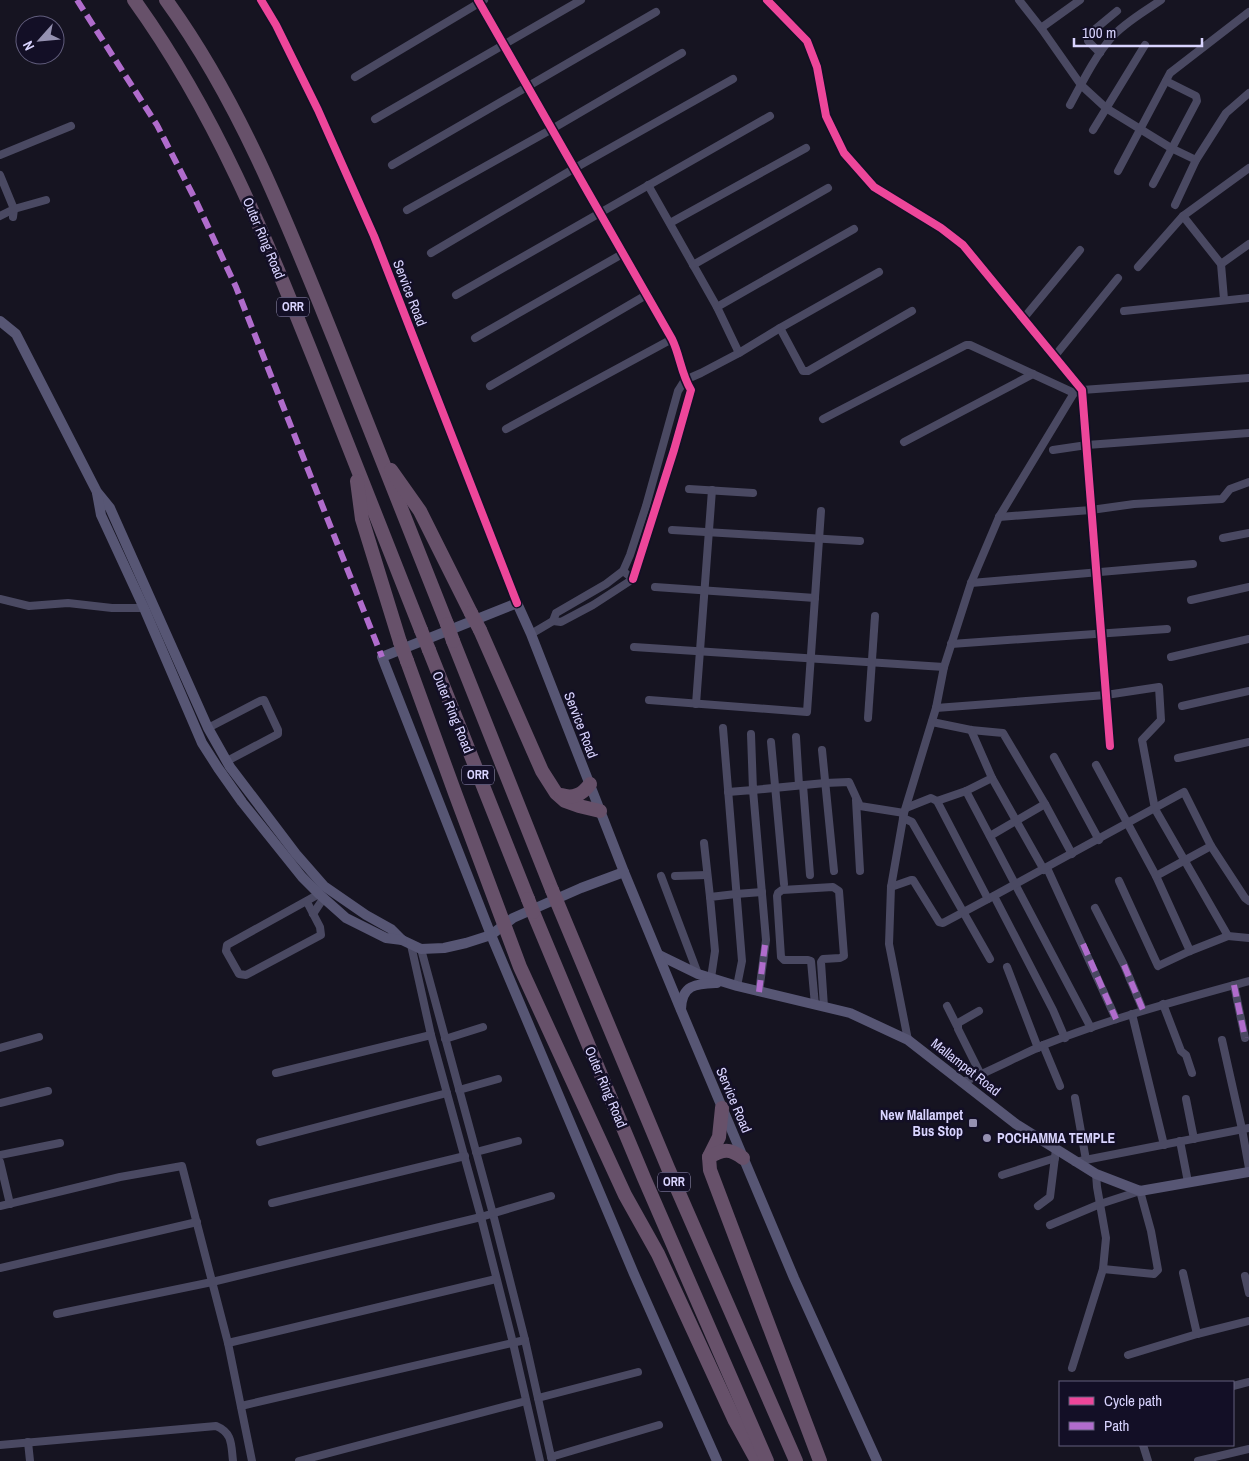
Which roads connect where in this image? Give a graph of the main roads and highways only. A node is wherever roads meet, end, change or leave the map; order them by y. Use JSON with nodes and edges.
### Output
{"nodes":[{"id":1,"x":134,"y":0,"type":"edge"},
{"id":2,"x":166,"y":0,"type":"edge"},
{"id":3,"x":0,"y":321,"type":"edge"},
{"id":4,"x":378,"y":451,"type":"junction"},
{"id":5,"x":354,"y":462,"type":"junction"},
{"id":6,"x":97,"y":492,"type":"junction"},
{"id":7,"x":590,"y":784,"type":"junction"},
{"id":8,"x":556,"y":793,"type":"junction"},
{"id":9,"x":600,"y":811,"type":"junction"},
{"id":10,"x":624,"y":872,"type":"junction"},
{"id":11,"x":504,"y":925,"type":"junction"},
{"id":12,"x":491,"y":935,"type":"junction"},
{"id":13,"x":402,"y":940,"type":"junction"},
{"id":14,"x":659,"y":955,"type":"junction"},
{"id":15,"x":726,"y":983,"type":"junction"},
{"id":16,"x":680,"y":1010,"type":"junction"},
{"id":17,"x":722,"y":1108,"type":"junction"},
{"id":18,"x":709,"y":1157,"type":"junction"},
{"id":19,"x":743,"y":1158,"type":"junction"},
{"id":20,"x":1249,"y":1170,"type":"edge"},
{"id":21,"x":717,"y":1461,"type":"edge"},
{"id":22,"x":757,"y":1461,"type":"edge"},
{"id":23,"x":767,"y":1461,"type":"edge"},
{"id":24,"x":796,"y":1461,"type":"edge"},
{"id":25,"x":820,"y":1461,"type":"edge"},
{"id":26,"x":877,"y":1461,"type":"edge"}],
"edges":[{"from":1,"to":5,"type":"highway","name":"Outer Ring Road","number":"ORR"},
{"from":2,"to":4,"type":"highway","name":"Outer Ring Road","number":"ORR"},
{"from":3,"to":6,"type":"main road"},
{"from":4,"to":8,"type":"highway","bridge":true},
{"from":4,"to":24,"type":"highway","name":"Outer Ring Road","number":"ORR","bridge":true},
{"from":5,"to":11,"type":"highway","bridge":true},
{"from":5,"to":23,"type":"highway","name":"Outer Ring Road","number":"ORR","bridge":true},
{"from":6,"to":13,"type":"main road"},
{"from":6,"to":13,"type":"main road"},
{"from":7,"to":8,"type":"highway"},
{"from":7,"to":9,"type":"main road","name":"Service Road"},
{"from":7,"to":12,"type":"main road","name":"Service Road"},
{"from":8,"to":9,"type":"highway"},
{"from":9,"to":10,"type":"main road","name":"Service Road"},
{"from":10,"to":11,"type":"main road"},
{"from":10,"to":14,"type":"main road","name":"Service Road"},
{"from":11,"to":12,"type":"main road"},
{"from":11,"to":22,"type":"highway"},
{"from":12,"to":13,"type":"main road"},
{"from":12,"to":21,"type":"main road"},
{"from":14,"to":15,"type":"main road","name":"Mallampet Road"},
{"from":14,"to":16,"type":"main road","name":"Service Road"},
{"from":15,"to":16,"type":"main road"},
{"from":15,"to":20,"type":"main road","name":"Mallampet Road"},
{"from":16,"to":17,"type":"main road","name":"Service Road"},
{"from":17,"to":18,"type":"highway"},
{"from":17,"to":19,"type":"main road","name":"Service Road"},
{"from":18,"to":19,"type":"highway"},
{"from":18,"to":25,"type":"highway"},
{"from":19,"to":26,"type":"main road","name":"Service Road"}]}
